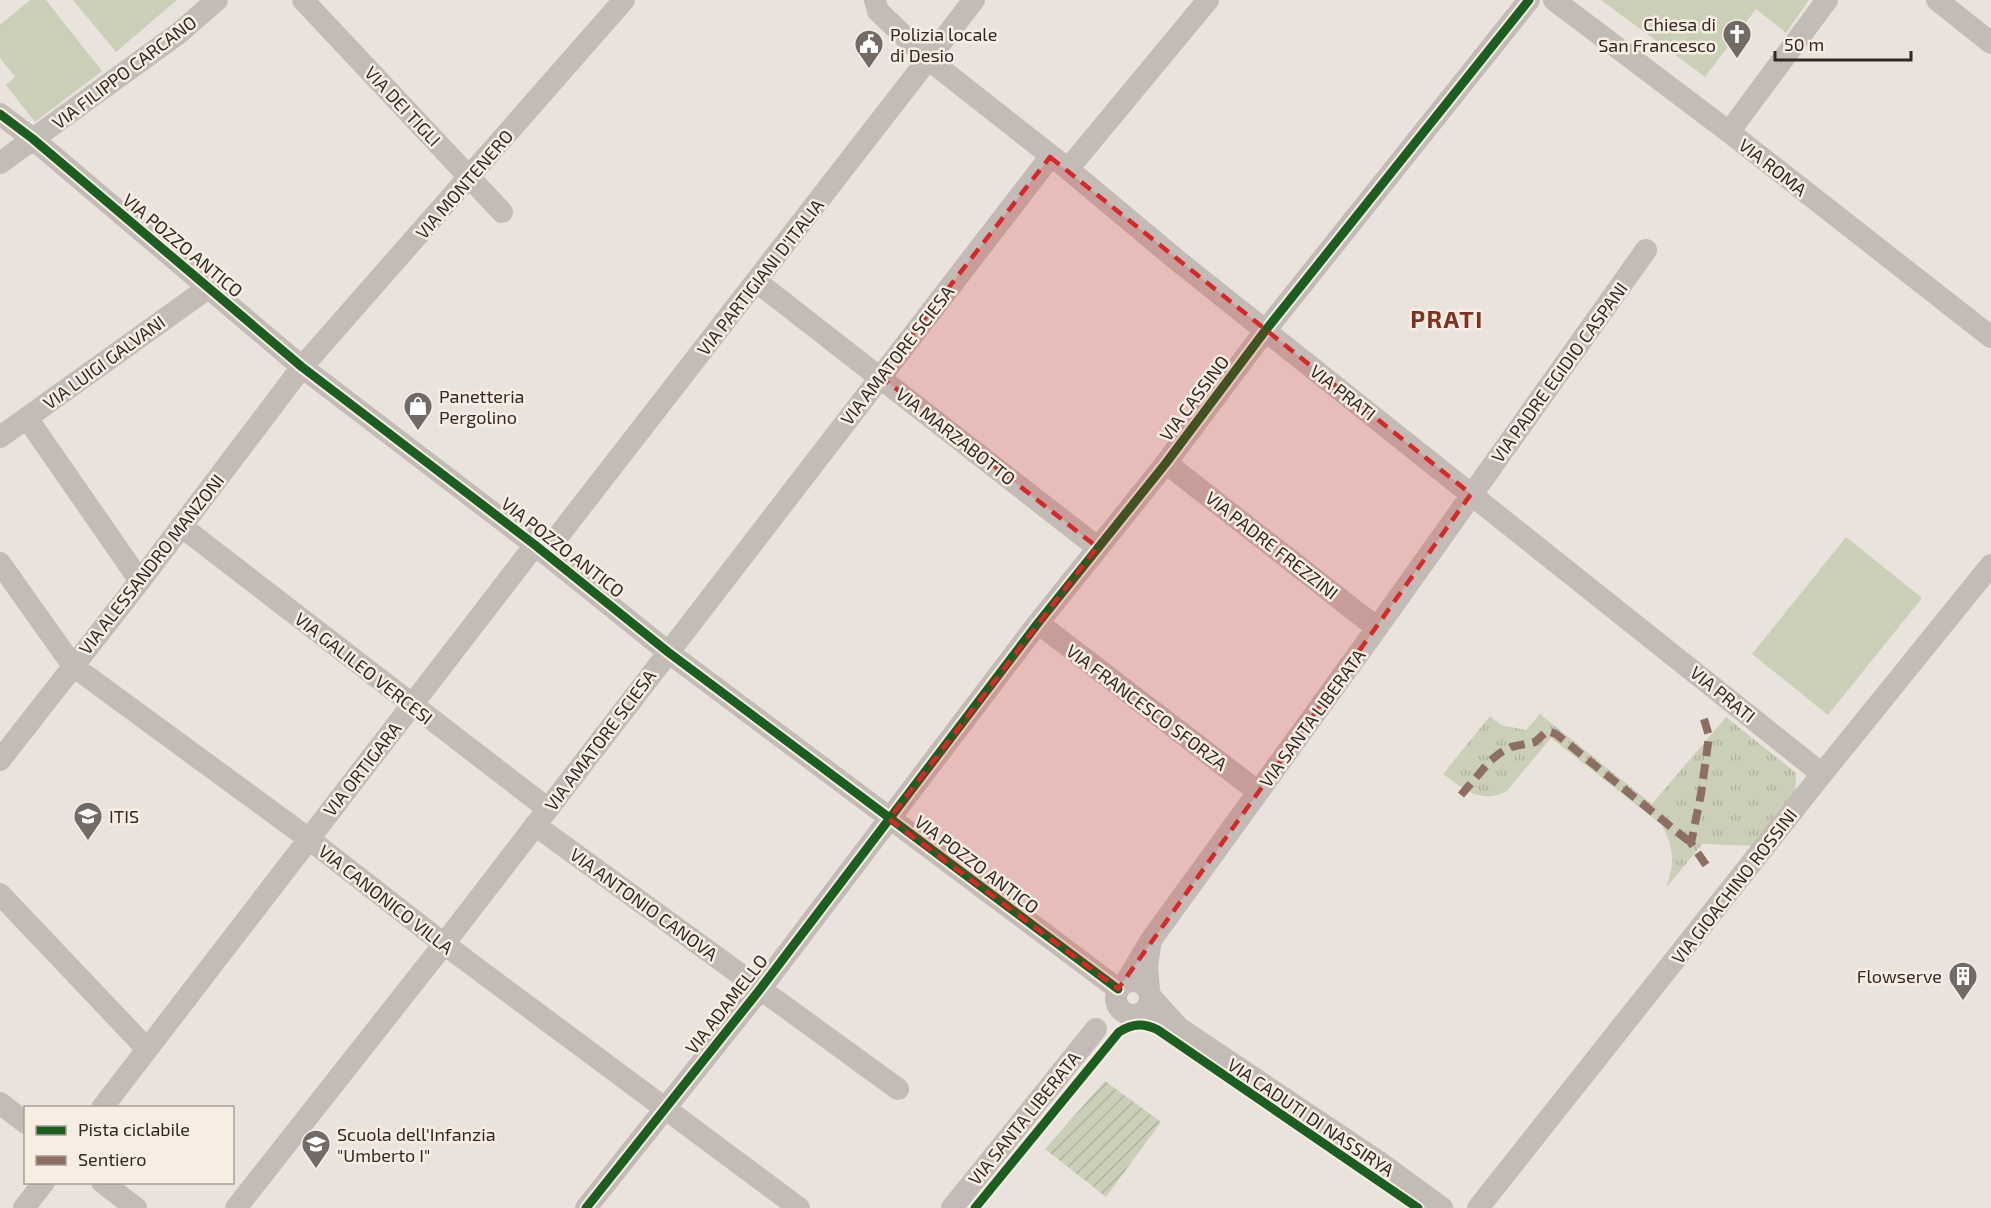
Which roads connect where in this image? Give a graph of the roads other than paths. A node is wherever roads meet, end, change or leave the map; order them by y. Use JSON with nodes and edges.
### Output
{"nodes":[{"id":1,"x":217,"y":0,"type":"edge"},
{"id":2,"x":303,"y":0,"type":"edge"},
{"id":3,"x":875,"y":0,"type":"edge"},
{"id":4,"x":974,"y":0,"type":"edge"},
{"id":5,"x":1208,"y":0,"type":"edge"},
{"id":6,"x":1529,"y":0,"type":"edge"},
{"id":7,"x":1554,"y":0,"type":"edge"},
{"id":8,"x":1827,"y":0,"type":"edge"},
{"id":9,"x":1937,"y":0,"type":"edge"},
{"id":10,"x":621,"y":1,"type":"edge"},
{"id":11,"x":1991,"y":43,"type":"edge"},
{"id":12,"x":928,"y":59,"type":"junction"},
{"id":13,"x":0,"y":114,"type":"edge"},
{"id":14,"x":1729,"y":132,"type":"junction"},
{"id":15,"x":33,"y":139,"type":"junction"},
{"id":16,"x":0,"y":163,"type":"edge"},
{"id":17,"x":1059,"y":163,"type":"junction"},
{"id":18,"x":470,"y":177,"type":"junction"},
{"id":19,"x":502,"y":212,"type":"dead end"},
{"id":20,"x":1646,"y":250,"type":"dead end"},
{"id":21,"x":757,"y":282,"type":"junction"},
{"id":22,"x":208,"y":288,"type":"junction"},
{"id":23,"x":1265,"y":331,"type":"junction"},
{"id":24,"x":1991,"y":337,"type":"edge"},
{"id":25,"x":302,"y":367,"type":"junction"},
{"id":26,"x":880,"y":376,"type":"junction"},
{"id":27,"x":27,"y":418,"type":"junction"},
{"id":28,"x":0,"y":437,"type":"edge"},
{"id":29,"x":1166,"y":463,"type":"junction"},
{"id":30,"x":1471,"y":494,"type":"junction"},
{"id":31,"x":181,"y":526,"type":"junction"},
{"id":32,"x":1097,"y":547,"type":"junction"},
{"id":33,"x":540,"y":550,"type":"junction"},
{"id":34,"x":0,"y":563,"type":"edge"},
{"id":35,"x":1991,"y":565,"type":"edge"},
{"id":36,"x":140,"y":580,"type":"junction"},
{"id":37,"x":1038,"y":623,"type":"junction"},
{"id":38,"x":1377,"y":628,"type":"junction"},
{"id":39,"x":668,"y":652,"type":"junction"},
{"id":40,"x":73,"y":666,"type":"junction"},
{"id":41,"x":412,"y":705,"type":"junction"},
{"id":42,"x":0,"y":760,"type":"edge"},
{"id":43,"x":1822,"y":774,"type":"junction"},
{"id":44,"x":1257,"y":791,"type":"junction"},
{"id":45,"x":542,"y":817,"type":"junction"},
{"id":46,"x":889,"y":819,"type":"junction"},
{"id":47,"x":309,"y":838,"type":"junction"},
{"id":48,"x":0,"y":894,"type":"edge"},
{"id":49,"x":1151,"y":940,"type":"junction"},
{"id":50,"x":444,"y":944,"type":"junction"},
{"id":51,"x":761,"y":988,"type":"junction"},
{"id":52,"x":1149,"y":993,"type":"junction"},
{"id":53,"x":1125,"y":1000,"type":"junction"},
{"id":54,"x":1179,"y":1028,"type":"junction"},
{"id":55,"x":147,"y":1049,"type":"junction"},
{"id":56,"x":898,"y":1089,"type":"dead end"},
{"id":57,"x":0,"y":1103,"type":"edge"},
{"id":58,"x":103,"y":1106,"type":"edge"},
{"id":59,"x":665,"y":1108,"type":"junction"},
{"id":60,"x":24,"y":1121,"type":"edge"},
{"id":61,"x":42,"y":1184,"type":"edge"},
{"id":62,"x":105,"y":1184,"type":"edge"},
{"id":63,"x":238,"y":1207,"type":"edge"},
{"id":64,"x":24,"y":1208,"type":"edge"},
{"id":65,"x":136,"y":1208,"type":"edge"},
{"id":66,"x":586,"y":1208,"type":"edge"},
{"id":67,"x":799,"y":1208,"type":"edge"},
{"id":68,"x":952,"y":1208,"type":"edge"},
{"id":69,"x":1442,"y":1208,"type":"edge"},
{"id":70,"x":1478,"y":1208,"type":"edge"}],
"edges":[{"from":1,"to":15,"type":"street","name":"VIA FILIPPO CARCANO"},
{"from":2,"to":18,"type":"street","name":"VIA DEI TIGLI"},
{"from":3,"to":12,"type":"street","name":"VIA PRATI"},
{"from":4,"to":12,"type":"street","name":"VIA PARTIGIANI D'ITALIA"},
{"from":5,"to":17,"type":"street","name":"VIA AMATORE SCIESA"},
{"from":6,"to":23,"type":"street","name":"VIA CASSINO"},
{"from":7,"to":14,"type":"street","name":"VIA ROMA"},
{"from":8,"to":14,"type":"street"},
{"from":9,"to":11,"type":"street"},
{"from":10,"to":18,"type":"street","name":"VIA MONTENERO"},
{"from":12,"to":17,"type":"street","name":"VIA PRATI"},
{"from":12,"to":21,"type":"street","name":"VIA PARTIGIANI D'ITALIA"},
{"from":13,"to":15,"type":"street","name":"VIA POZZO ANTICO"},
{"from":14,"to":24,"type":"street","name":"VIA ROMA"},
{"from":15,"to":16,"type":"street","name":"VIA FILIPPO CARCANO"},
{"from":15,"to":22,"type":"street","name":"VIA POZZO ANTICO"},
{"from":17,"to":23,"type":"street","name":"VIA PRATI"},
{"from":17,"to":26,"type":"street","name":"VIA AMATORE SCIESA"},
{"from":18,"to":19,"type":"street","name":"VIA DEI TIGLI"},
{"from":18,"to":25,"type":"street","name":"VIA MONTENERO"},
{"from":20,"to":30,"type":"street","name":"VIA PADRE EGIDIO CASPANI"},
{"from":21,"to":26,"type":"street","name":"VIA MARZABOTTO"},
{"from":21,"to":33,"type":"street","name":"VIA PARTIGIANI D'ITALIA"},
{"from":22,"to":25,"type":"street","name":"VIA POZZO ANTICO"},
{"from":22,"to":27,"type":"street","name":"VIA LUIGI GALVANI"},
{"from":23,"to":29,"type":"street","name":"VIA CASSINO"},
{"from":23,"to":30,"type":"street","name":"VIA PRATI"},
{"from":25,"to":31,"type":"street","name":"VIA ALESSANDRO MANZONI"},
{"from":25,"to":33,"type":"street","name":"VIA POZZO ANTICO"},
{"from":26,"to":32,"type":"street","name":"VIA MARZABOTTO"},
{"from":26,"to":39,"type":"street","name":"VIA AMATORE SCIESA"},
{"from":27,"to":28,"type":"street","name":"VIA LUIGI GALVANI"},
{"from":27,"to":36,"type":"street"},
{"from":29,"to":32,"type":"street","name":"VIA CASSINO"},
{"from":29,"to":38,"type":"street","name":"VIA PADRE FREZZINI"},
{"from":30,"to":38,"type":"street","name":"VIA SANTA LIBERATA"},
{"from":30,"to":43,"type":"street","name":"VIA PRATI"},
{"from":31,"to":36,"type":"street","name":"VIA ALESSANDRO MANZONI"},
{"from":31,"to":41,"type":"street","name":"VIA GALILEO VERCESI"},
{"from":32,"to":37,"type":"street","name":"VIA CASSINO"},
{"from":33,"to":39,"type":"street","name":"VIA POZZO ANTICO"},
{"from":33,"to":41,"type":"street","name":"VIA ORTIGARA"},
{"from":34,"to":40,"type":"street","name":"VIA CANONICO VILLA"},
{"from":35,"to":43,"type":"street","name":"VIA GIOACHINO ROSSINI"},
{"from":36,"to":40,"type":"street","name":"VIA ALESSANDRO MANZONI"},
{"from":37,"to":44,"type":"street","name":"VIA FRANCESCO SFORZA"},
{"from":37,"to":46,"type":"street","name":"VIA CASSINO"},
{"from":38,"to":44,"type":"street","name":"VIA SANTA LIBERATA"},
{"from":39,"to":45,"type":"street","name":"VIA AMATORE SCIESA"},
{"from":39,"to":46,"type":"street","name":"VIA POZZO ANTICO"},
{"from":40,"to":42,"type":"street","name":"VIA ALESSANDRO MANZONI"},
{"from":40,"to":47,"type":"street","name":"VIA CANONICO VILLA"},
{"from":41,"to":45,"type":"street","name":"VIA GALILEO VERCESI"},
{"from":41,"to":47,"type":"street","name":"VIA ORTIGARA"},
{"from":43,"to":70,"type":"street","name":"VIA GIOACHINO ROSSINI"},
{"from":44,"to":49,"type":"street","name":"VIA SANTA LIBERATA"},
{"from":45,"to":50,"type":"street","name":"VIA AMATORE SCIESA"},
{"from":45,"to":51,"type":"street","name":"VIA ANTONIO CANOVA"},
{"from":46,"to":51,"type":"street","name":"VIA ADAMELLO"},
{"from":46,"to":53,"type":"street","name":"VIA POZZO ANTICO"},
{"from":47,"to":50,"type":"street","name":"VIA CANONICO VILLA"},
{"from":47,"to":55,"type":"street","name":"VIA ORTIGARA"},
{"from":48,"to":55,"type":"street"},
{"from":49,"to":52,"type":"street"},
{"from":49,"to":53,"type":"street","name":"VIA SANTA LIBERATA"},
{"from":50,"to":59,"type":"street","name":"VIA CANONICO VILLA"},
{"from":50,"to":63,"type":"street","name":"VIA AMATORE SCIESA"},
{"from":51,"to":56,"type":"street","name":"VIA ANTONIO CANOVA"},
{"from":51,"to":59,"type":"street","name":"VIA ADAMELLO"},
{"from":52,"to":53,"type":"street"},
{"from":52,"to":54,"type":"street"},
{"from":53,"to":54,"type":"street"},
{"from":53,"to":68,"type":"street","name":"VIA SANTA LIBERATA"},
{"from":54,"to":69,"type":"street","name":"VIA CADUTI DI NASSIRYA"},
{"from":55,"to":58,"type":"street","name":"VIA ORTIGARA"},
{"from":57,"to":60,"type":"street"},
{"from":59,"to":66,"type":"street","name":"VIA ADAMELLO"},
{"from":59,"to":67,"type":"street","name":"VIA CANONICO VILLA"},
{"from":61,"to":64,"type":"street"},
{"from":62,"to":65,"type":"street"}]}
